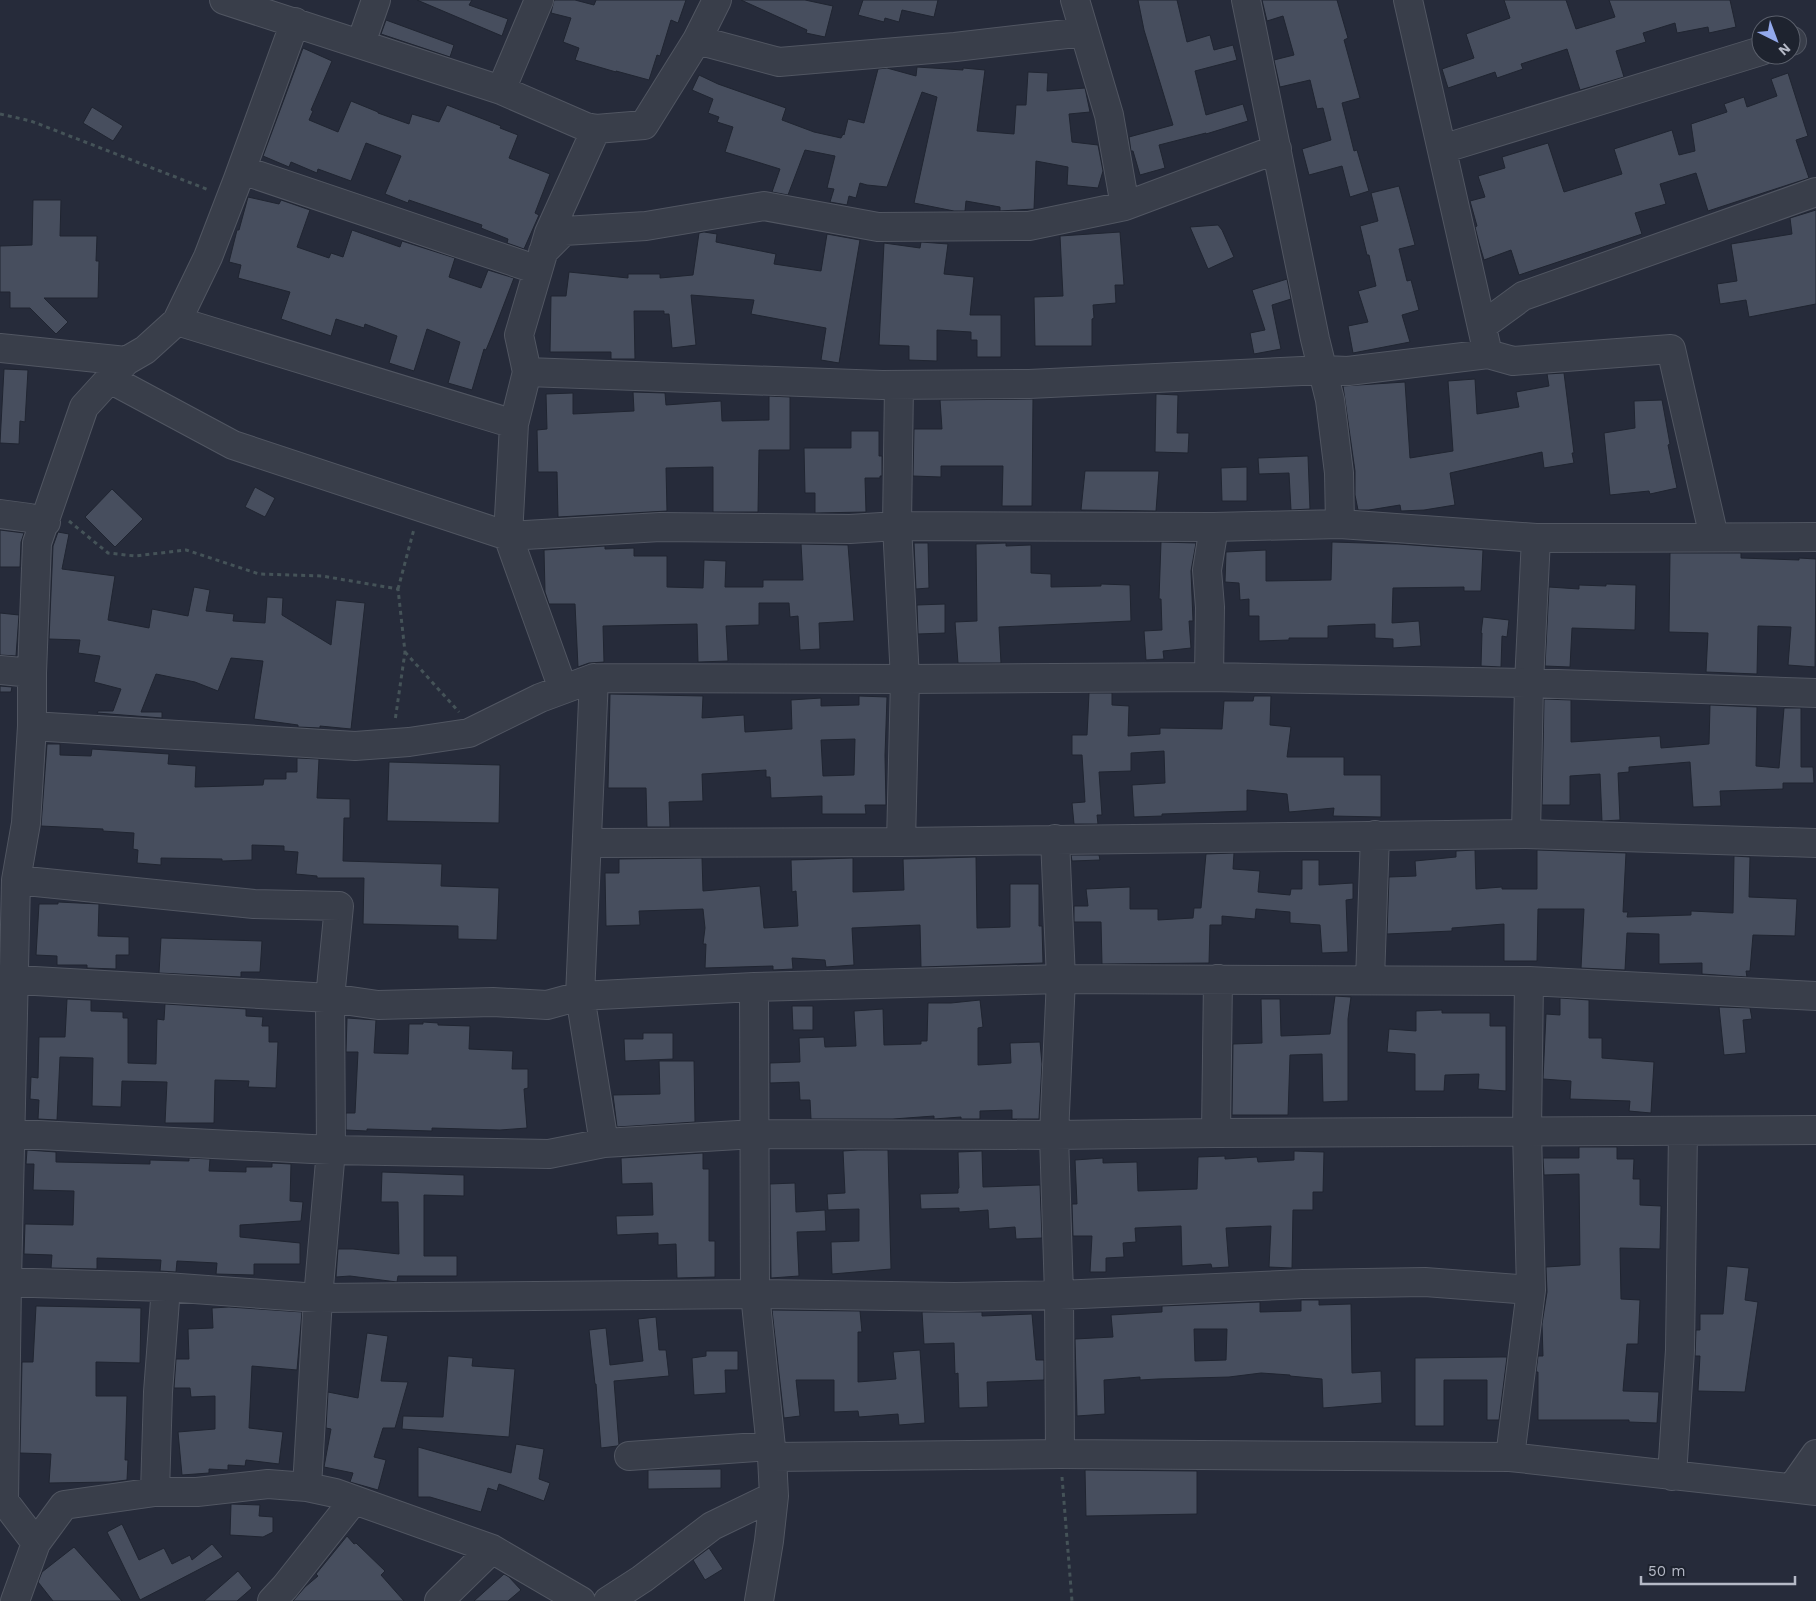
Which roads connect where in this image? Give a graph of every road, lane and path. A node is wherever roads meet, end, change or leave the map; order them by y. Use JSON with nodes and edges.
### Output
{"nodes":[{"id":1,"x":224,"y":0,"type":"edge"},
{"id":2,"x":376,"y":0,"type":"edge"},
{"id":3,"x":539,"y":0,"type":"edge"},
{"id":4,"x":717,"y":0,"type":"edge"},
{"id":5,"x":1075,"y":0,"type":"edge"},
{"id":6,"x":1246,"y":0,"type":"edge"},
{"id":7,"x":1410,"y":0,"type":"edge"},
{"id":8,"x":295,"y":22,"type":"junction"},
{"id":9,"x":1084,"y":32,"type":"junction"},
{"id":10,"x":697,"y":40,"type":"junction"},
{"id":11,"x":361,"y":43,"type":"junction"},
{"id":12,"x":1751,"y":53,"type":"edge"},
{"id":13,"x":501,"y":90,"type":"junction"},
{"id":14,"x":0,"y":114,"type":"edge"},
{"id":15,"x":596,"y":129,"type":"junction"},
{"id":16,"x":1277,"y":149,"type":"junction"},
{"id":17,"x":1442,"y":149,"type":"junction"},
{"id":18,"x":242,"y":170,"type":"junction"},
{"id":19,"x":1816,"y":192,"type":"edge"},
{"id":20,"x":231,"y":199,"type":"junction"},
{"id":21,"x":1125,"y":206,"type":"junction"},
{"id":22,"x":541,"y":261,"type":"junction"},
{"id":23,"x":177,"y":321,"type":"junction"},
{"id":24,"x":1482,"y":326,"type":"junction"},
{"id":25,"x":0,"y":348,"type":"edge"},
{"id":26,"x":1488,"y":354,"type":"junction"},
{"id":27,"x":118,"y":370,"type":"junction"},
{"id":28,"x":1323,"y":370,"type":"junction"},
{"id":29,"x":527,"y":372,"type":"junction"},
{"id":30,"x":899,"y":384,"type":"junction"},
{"id":31,"x":514,"y":424,"type":"junction"},
{"id":32,"x":420,"y":507,"type":"junction"},
{"id":33,"x":0,"y":514,"type":"edge"},
{"id":34,"x":48,"y":515,"type":"junction"},
{"id":35,"x":1340,"y":524,"type":"junction"},
{"id":36,"x":897,"y":526,"type":"junction"},
{"id":37,"x":1214,"y":527,"type":"junction"},
{"id":38,"x":508,"y":536,"type":"junction"},
{"id":39,"x":1714,"y":537,"type":"junction"},
{"id":40,"x":1816,"y":537,"type":"edge"},
{"id":41,"x":1536,"y":538,"type":"junction"},
{"id":42,"x":398,"y":589,"type":"junction"},
{"id":43,"x":405,"y":652,"type":"junction"},
{"id":44,"x":0,"y":670,"type":"edge"},
{"id":45,"x":32,"y":673,"type":"junction"},
{"id":46,"x":1210,"y":677,"type":"junction"},
{"id":47,"x":594,"y":678,"type":"junction"},
{"id":48,"x":905,"y":679,"type":"junction"},
{"id":49,"x":1530,"y":683,"type":"junction"},
{"id":50,"x":563,"y":689,"type":"junction"},
{"id":51,"x":1816,"y":693,"type":"edge"},
{"id":52,"x":32,"y":726,"type":"junction"},
{"id":53,"x":469,"y":733,"type":"junction"},
{"id":54,"x":393,"y":743,"type":"junction"},
{"id":55,"x":1526,"y":834,"type":"junction"},
{"id":56,"x":1375,"y":835,"type":"junction"},
{"id":57,"x":1055,"y":839,"type":"junction"},
{"id":58,"x":587,"y":842,"type":"junction"},
{"id":59,"x":901,"y":842,"type":"junction"},
{"id":60,"x":1816,"y":842,"type":"edge"},
{"id":61,"x":16,"y":880,"type":"junction"},
{"id":62,"x":7,"y":979,"type":"edge"},
{"id":63,"x":1061,"y":979,"type":"junction"},
{"id":64,"x":1218,"y":979,"type":"junction"},
{"id":65,"x":1370,"y":980,"type":"junction"},
{"id":66,"x":1529,"y":981,"type":"junction"},
{"id":67,"x":754,"y":987,"type":"junction"},
{"id":68,"x":580,"y":996,"type":"junction"},
{"id":69,"x":1816,"y":996,"type":"edge"},
{"id":70,"x":330,"y":998,"type":"junction"},
{"id":71,"x":1816,"y":1130,"type":"edge"},
{"id":72,"x":1683,"y":1131,"type":"junction"},
{"id":73,"x":1527,"y":1132,"type":"junction"},
{"id":74,"x":5,"y":1133,"type":"edge"},
{"id":75,"x":1216,"y":1133,"type":"junction"},
{"id":76,"x":755,"y":1134,"type":"junction"},
{"id":77,"x":1054,"y":1136,"type":"junction"},
{"id":78,"x":604,"y":1142,"type":"junction"},
{"id":79,"x":331,"y":1150,"type":"junction"},
{"id":80,"x":3,"y":1282,"type":"edge"},
{"id":81,"x":166,"y":1287,"type":"junction"},
{"id":82,"x":1530,"y":1290,"type":"junction"},
{"id":83,"x":755,"y":1294,"type":"junction"},
{"id":84,"x":1059,"y":1295,"type":"junction"},
{"id":85,"x":318,"y":1298,"type":"junction"},
{"id":86,"x":771,"y":1451,"type":"junction"},
{"id":87,"x":1060,"y":1454,"type":"junction"},
{"id":88,"x":1816,"y":1454,"type":"edge"},
{"id":89,"x":629,"y":1456,"type":"dead end"},
{"id":90,"x":1510,"y":1457,"type":"junction"},
{"id":91,"x":1672,"y":1476,"type":"junction"},
{"id":92,"x":307,"y":1487,"type":"junction"},
{"id":93,"x":1804,"y":1490,"type":"edge"},
{"id":94,"x":155,"y":1492,"type":"junction"},
{"id":95,"x":774,"y":1496,"type":"junction"},
{"id":96,"x":354,"y":1500,"type":"junction"},
{"id":97,"x":36,"y":1542,"type":"junction"},
{"id":98,"x":492,"y":1550,"type":"junction"},
{"id":99,"x":24,"y":1595,"type":"edge"},
{"id":100,"x":272,"y":1601,"type":"edge"},
{"id":101,"x":438,"y":1601,"type":"edge"},
{"id":102,"x":581,"y":1601,"type":"edge"},
{"id":103,"x":608,"y":1601,"type":"edge"},
{"id":104,"x":759,"y":1601,"type":"edge"},
{"id":105,"x":1072,"y":1601,"type":"edge"}],
"edges":[{"from":1,"to":8,"type":"street"},
{"from":2,"to":11,"type":"street"},
{"from":3,"to":13,"type":"street"},
{"from":4,"to":10,"type":"street"},
{"from":5,"to":9,"type":"street"},
{"from":6,"to":16,"type":"street"},
{"from":7,"to":17,"type":"street"},
{"from":8,"to":11,"type":"street"},
{"from":8,"to":18,"type":"street"},
{"from":9,"to":10,"type":"street"},
{"from":9,"to":21,"type":"street"},
{"from":10,"to":15,"type":"street"},
{"from":11,"to":13,"type":"street"},
{"from":12,"to":17,"type":"street"},
{"from":13,"to":15,"type":"street"},
{"from":14,"to":20,"type":"path"},
{"from":15,"to":22,"type":"street"},
{"from":16,"to":21,"type":"street"},
{"from":16,"to":28,"type":"street"},
{"from":17,"to":24,"type":"street"},
{"from":18,"to":20,"type":"street"},
{"from":18,"to":22,"type":"street"},
{"from":19,"to":24,"type":"street"},
{"from":20,"to":23,"type":"street"},
{"from":21,"to":22,"type":"street"},
{"from":22,"to":29,"type":"street"},
{"from":23,"to":27,"type":"street"},
{"from":23,"to":31,"type":"street"},
{"from":24,"to":26,"type":"street"},
{"from":25,"to":27,"type":"street"},
{"from":26,"to":28,"type":"street"},
{"from":26,"to":39,"type":"street"},
{"from":27,"to":32,"type":"street"},
{"from":27,"to":34,"type":"street"},
{"from":28,"to":30,"type":"street"},
{"from":28,"to":35,"type":"street"},
{"from":29,"to":30,"type":"street"},
{"from":29,"to":31,"type":"street"},
{"from":30,"to":36,"type":"street"},
{"from":31,"to":38,"type":"street"},
{"from":32,"to":38,"type":"street"},
{"from":32,"to":42,"type":"path"},
{"from":33,"to":34,"type":"street"},
{"from":34,"to":42,"type":"path"},
{"from":34,"to":45,"type":"street"},
{"from":35,"to":37,"type":"street"},
{"from":35,"to":41,"type":"street"},
{"from":36,"to":37,"type":"street"},
{"from":36,"to":38,"type":"street"},
{"from":36,"to":48,"type":"street"},
{"from":37,"to":46,"type":"street"},
{"from":38,"to":50,"type":"street"},
{"from":39,"to":40,"type":"street"},
{"from":39,"to":41,"type":"street"},
{"from":41,"to":49,"type":"street"},
{"from":42,"to":43,"type":"path"},
{"from":43,"to":53,"type":"path"},
{"from":43,"to":54,"type":"path"},
{"from":44,"to":45,"type":"street"},
{"from":45,"to":52,"type":"street"},
{"from":46,"to":48,"type":"street"},
{"from":46,"to":49,"type":"street"},
{"from":47,"to":48,"type":"street"},
{"from":47,"to":50,"type":"street"},
{"from":47,"to":58,"type":"street"},
{"from":48,"to":59,"type":"street"},
{"from":49,"to":51,"type":"street"},
{"from":49,"to":55,"type":"street"},
{"from":50,"to":53,"type":"street"},
{"from":52,"to":54,"type":"street"},
{"from":52,"to":61,"type":"street"},
{"from":53,"to":54,"type":"street"},
{"from":55,"to":56,"type":"street"},
{"from":55,"to":60,"type":"street"},
{"from":56,"to":57,"type":"street"},
{"from":56,"to":65,"type":"street"},
{"from":57,"to":59,"type":"street"},
{"from":57,"to":63,"type":"street"},
{"from":58,"to":59,"type":"street"},
{"from":58,"to":68,"type":"street"},
{"from":61,"to":62,"type":"street"},
{"from":61,"to":70,"type":"street"},
{"from":62,"to":70,"type":"street"},
{"from":62,"to":74,"type":"street"},
{"from":63,"to":64,"type":"street"},
{"from":63,"to":67,"type":"street"},
{"from":63,"to":77,"type":"street"},
{"from":64,"to":65,"type":"street"},
{"from":64,"to":75,"type":"street"},
{"from":65,"to":66,"type":"street"},
{"from":66,"to":69,"type":"street"},
{"from":66,"to":73,"type":"street"},
{"from":67,"to":68,"type":"street"},
{"from":67,"to":76,"type":"street"},
{"from":68,"to":70,"type":"street"},
{"from":68,"to":78,"type":"street"},
{"from":70,"to":79,"type":"street"},
{"from":71,"to":72,"type":"street"},
{"from":72,"to":73,"type":"street"},
{"from":72,"to":91,"type":"street"},
{"from":73,"to":75,"type":"street"},
{"from":73,"to":82,"type":"street"},
{"from":74,"to":79,"type":"street"},
{"from":74,"to":80,"type":"street"},
{"from":75,"to":77,"type":"street"},
{"from":76,"to":77,"type":"street"},
{"from":76,"to":78,"type":"street"},
{"from":76,"to":83,"type":"street"},
{"from":77,"to":84,"type":"street"},
{"from":78,"to":79,"type":"street"},
{"from":79,"to":85,"type":"street"},
{"from":80,"to":81,"type":"street"},
{"from":80,"to":97,"type":"street"},
{"from":81,"to":85,"type":"street"},
{"from":81,"to":94,"type":"street"},
{"from":82,"to":84,"type":"street"},
{"from":82,"to":90,"type":"street"},
{"from":83,"to":84,"type":"street"},
{"from":83,"to":85,"type":"street"},
{"from":83,"to":86,"type":"street"},
{"from":84,"to":87,"type":"street"},
{"from":85,"to":92,"type":"street"},
{"from":86,"to":87,"type":"street"},
{"from":86,"to":89,"type":"street"},
{"from":86,"to":95,"type":"street"},
{"from":87,"to":90,"type":"street"},
{"from":87,"to":105,"type":"path"},
{"from":88,"to":93,"type":"street"},
{"from":90,"to":91,"type":"street"},
{"from":91,"to":93,"type":"street"},
{"from":92,"to":94,"type":"street"},
{"from":92,"to":96,"type":"street"},
{"from":94,"to":97,"type":"street"},
{"from":95,"to":103,"type":"street"},
{"from":95,"to":104,"type":"street"},
{"from":96,"to":98,"type":"street"},
{"from":96,"to":100,"type":"street"},
{"from":97,"to":99,"type":"street"},
{"from":98,"to":101,"type":"street"},
{"from":98,"to":102,"type":"street"}]}
